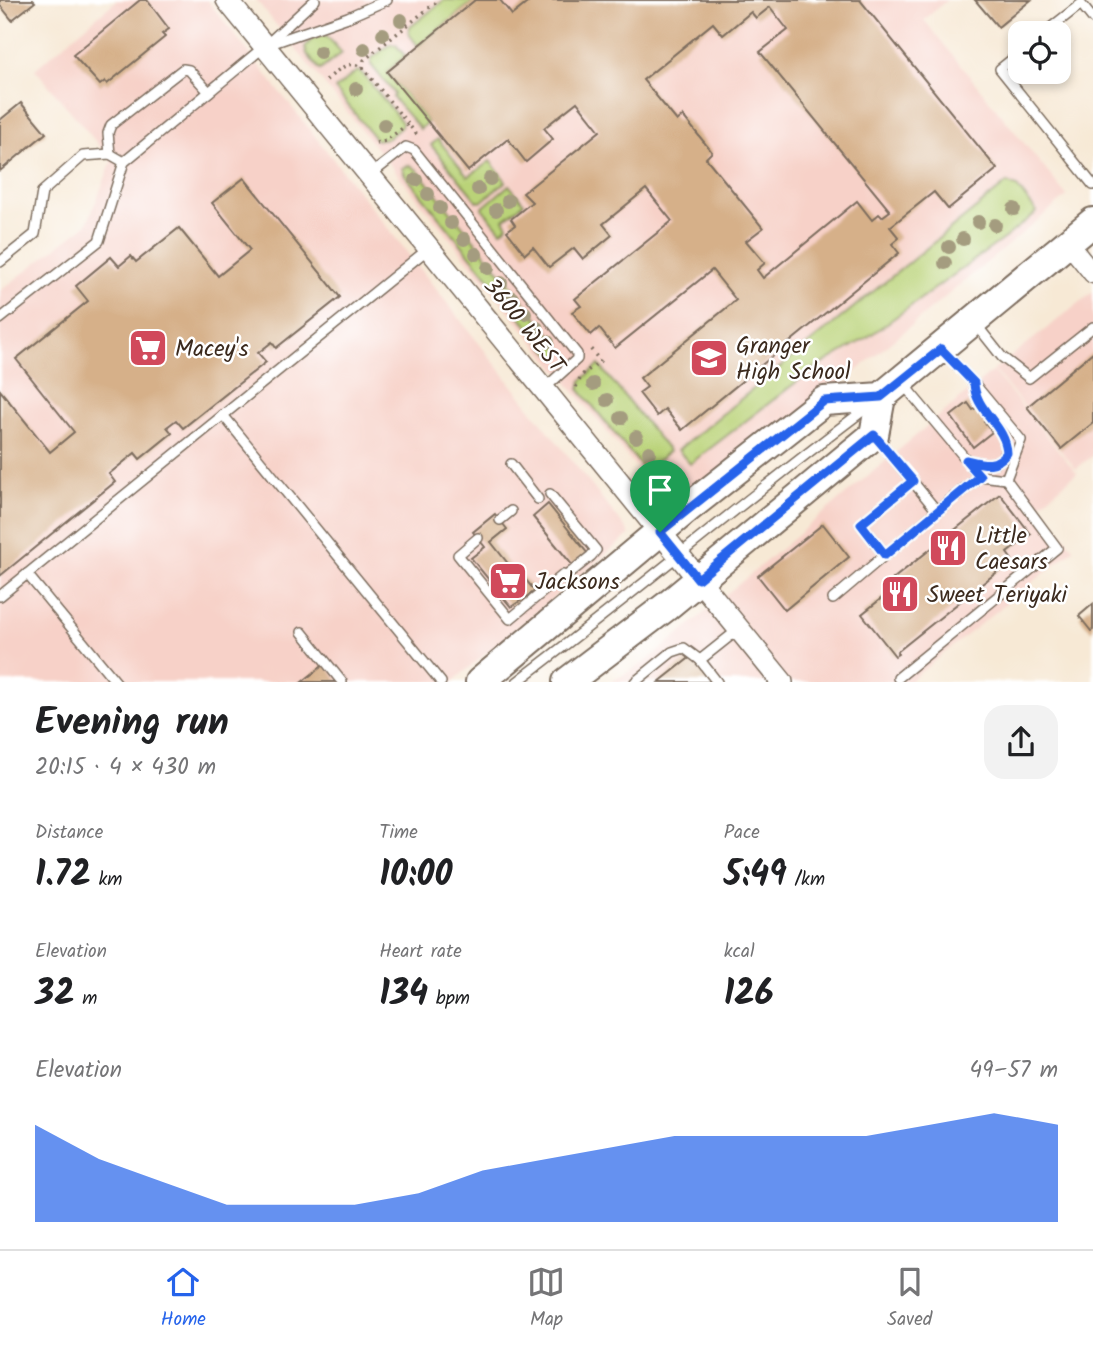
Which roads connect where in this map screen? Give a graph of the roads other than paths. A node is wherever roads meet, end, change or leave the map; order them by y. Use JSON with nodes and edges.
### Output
{"nodes":[{"id":1,"x":228,"y":0,"type":"edge"},
{"id":2,"x":315,"y":0,"type":"edge"},
{"id":3,"x":387,"y":0,"type":"edge"},
{"id":4,"x":1093,"y":19,"type":"edge"},
{"id":5,"x":1059,"y":21,"type":"edge"},
{"id":6,"x":265,"y":46,"type":"junction"},
{"id":7,"x":1008,"y":63,"type":"edge"},
{"id":8,"x":1008,"y":79,"type":"edge"},
{"id":9,"x":1012,"y":84,"type":"edge"},
{"id":10,"x":209,"y":92,"type":"junction"},
{"id":11,"x":110,"y":154,"type":"junction"},
{"id":12,"x":124,"y":162,"type":"junction"},
{"id":13,"x":370,"y":175,"type":"junction"},
{"id":14,"x":1093,"y":185,"type":"edge"},
{"id":15,"x":1093,"y":222,"type":"edge"},
{"id":16,"x":1068,"y":243,"type":"junction"},
{"id":17,"x":429,"y":248,"type":"junction"},
{"id":18,"x":0,"y":262,"type":"edge"},
{"id":19,"x":1093,"y":274,"type":"edge"},
{"id":20,"x":0,"y":319,"type":"edge"},
{"id":21,"x":974,"y":322,"type":"junction"},
{"id":22,"x":1093,"y":327,"type":"edge"},
{"id":23,"x":941,"y":349,"type":"junction"},
{"id":24,"x":974,"y":383,"type":"junction"},
{"id":25,"x":544,"y":389,"type":"junction"},
{"id":26,"x":891,"y":389,"type":"junction"},
{"id":27,"x":223,"y":415,"type":"junction"},
{"id":28,"x":874,"y":435,"type":"junction"},
{"id":29,"x":966,"y":460,"type":"junction"},
{"id":30,"x":511,"y":464,"type":"dead end"},
{"id":31,"x":980,"y":476,"type":"junction"},
{"id":32,"x":1006,"y":479,"type":"junction"},
{"id":33,"x":913,"y":481,"type":"junction"},
{"id":34,"x":551,"y":494,"type":"dead end"},
{"id":35,"x":538,"y":499,"type":"dead end"},
{"id":36,"x":937,"y":511,"type":"junction"},
{"id":37,"x":511,"y":512,"type":"dead end"},
{"id":38,"x":500,"y":520,"type":"dead end"},
{"id":39,"x":660,"y":532,"type":"junction"},
{"id":40,"x":478,"y":538,"type":"dead end"},
{"id":41,"x":679,"y":555,"type":"junction"},
{"id":42,"x":885,"y":555,"type":"junction"},
{"id":43,"x":27,"y":574,"type":"junction"},
{"id":44,"x":698,"y":579,"type":"junction"},
{"id":45,"x":570,"y":584,"type":"junction"},
{"id":46,"x":0,"y":596,"type":"edge"},
{"id":47,"x":833,"y":599,"type":"dead end"},
{"id":48,"x":739,"y":629,"type":"junction"},
{"id":49,"x":302,"y":632,"type":"dead end"},
{"id":50,"x":699,"y":660,"type":"junction"},
{"id":51,"x":898,"y":678,"type":"dead end"},
{"id":52,"x":116,"y":682,"type":"edge"},
{"id":53,"x":342,"y":682,"type":"edge"},
{"id":54,"x":441,"y":682,"type":"edge"},
{"id":55,"x":480,"y":682,"type":"edge"},
{"id":56,"x":517,"y":682,"type":"edge"},
{"id":57,"x":567,"y":682,"type":"edge"},
{"id":58,"x":635,"y":682,"type":"edge"},
{"id":59,"x":717,"y":682,"type":"edge"},
{"id":60,"x":782,"y":682,"type":"edge"}],
"edges":[{"from":1,"to":6,"type":"street","name":"3600 WEST"},
{"from":2,"to":6,"type":"lane"},
{"from":3,"to":6,"type":"lane"},
{"from":4,"to":5,"type":"lane"},
{"from":6,"to":10,"type":"lane"},
{"from":6,"to":13,"type":"street","name":"3600 WEST"},
{"from":7,"to":8,"type":"lane"},
{"from":9,"to":14,"type":"lane"},
{"from":10,"to":11,"type":"lane"},
{"from":10,"to":12,"type":"lane"},
{"from":11,"to":12,"type":"lane"},
{"from":11,"to":18,"type":"lane"},
{"from":12,"to":20,"type":"lane"},
{"from":13,"to":17,"type":"street","name":"3600 WEST"},
{"from":13,"to":25,"type":"lane"},
{"from":15,"to":16,"type":"main road"},
{"from":16,"to":19,"type":"street"},
{"from":16,"to":21,"type":"main road"},
{"from":17,"to":25,"type":"street","name":"3600 WEST"},
{"from":17,"to":27,"type":"lane"},
{"from":21,"to":22,"type":"lane"},
{"from":21,"to":23,"type":"main road"},
{"from":23,"to":24,"type":"lane"},
{"from":23,"to":26,"type":"main road"},
{"from":24,"to":29,"type":"lane"},
{"from":24,"to":32,"type":"lane"},
{"from":25,"to":39,"type":"street","name":"3600 WEST"},
{"from":26,"to":28,"type":"main road"},
{"from":26,"to":29,"type":"lane"},
{"from":26,"to":39,"type":"main road"},
{"from":26,"to":41,"type":"lane"},
{"from":27,"to":43,"type":"lane"},
{"from":27,"to":54,"type":"lane"},
{"from":28,"to":33,"type":"lane"},
{"from":28,"to":44,"type":"main road"},
{"from":29,"to":31,"type":"lane"},
{"from":30,"to":35,"type":"lane"},
{"from":31,"to":32,"type":"lane"},
{"from":31,"to":36,"type":"lane"},
{"from":32,"to":51,"type":"lane"},
{"from":33,"to":36,"type":"lane"},
{"from":33,"to":42,"type":"lane"},
{"from":34,"to":45,"type":"lane"},
{"from":36,"to":42,"type":"lane"},
{"from":37,"to":38,"type":"lane"},
{"from":39,"to":41,"type":"street","name":"3600 WEST"},
{"from":39,"to":45,"type":"main road"},
{"from":40,"to":45,"type":"lane"},
{"from":41,"to":44,"type":"street","name":"3600 WEST"},
{"from":41,"to":56,"type":"lane"},
{"from":42,"to":47,"type":"lane"},
{"from":43,"to":46,"type":"lane"},
{"from":43,"to":52,"type":"lane"},
{"from":44,"to":48,"type":"street","name":"3600 WEST"},
{"from":44,"to":57,"type":"main road"},
{"from":45,"to":55,"type":"main road"},
{"from":48,"to":50,"type":"lane"},
{"from":48,"to":60,"type":"street","name":"3600 WEST"},
{"from":49,"to":53,"type":"lane"},
{"from":50,"to":58,"type":"lane"},
{"from":50,"to":59,"type":"lane"}]}
